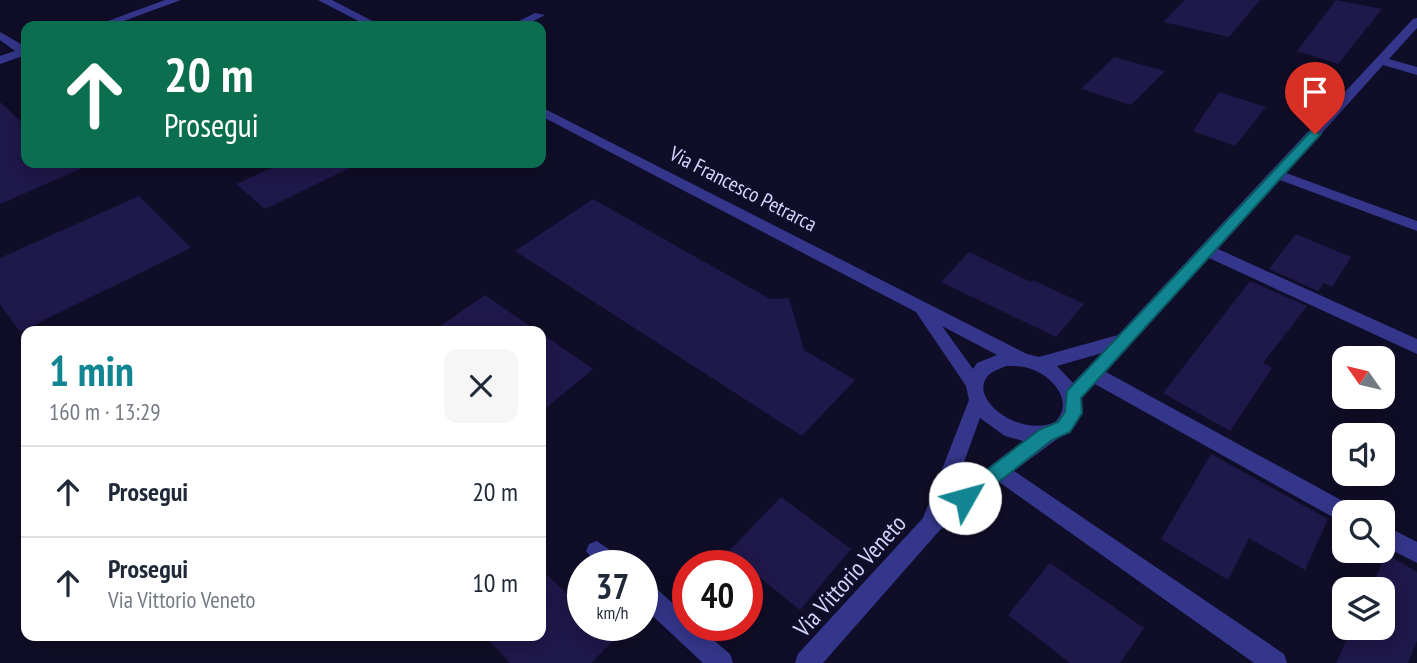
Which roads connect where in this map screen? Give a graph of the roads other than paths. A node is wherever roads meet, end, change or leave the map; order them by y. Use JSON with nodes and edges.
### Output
{"nodes":[{"id":1,"x":176,"y":0,"type":"edge"},
{"id":2,"x":323,"y":0,"type":"edge"},
{"id":3,"x":539,"y":15,"type":"dead end"},
{"id":4,"x":115,"y":21,"type":"edge"},
{"id":5,"x":366,"y":21,"type":"edge"},
{"id":6,"x":526,"y":21,"type":"edge"},
{"id":7,"x":1417,"y":21,"type":"edge"},
{"id":8,"x":0,"y":35,"type":"edge"},
{"id":9,"x":21,"y":49,"type":"edge"},
{"id":10,"x":21,"y":53,"type":"edge"},
{"id":11,"x":0,"y":60,"type":"edge"},
{"id":12,"x":1383,"y":61,"type":"junction"},
{"id":13,"x":1417,"y":71,"type":"edge"},
{"id":14,"x":546,"y":114,"type":"edge"},
{"id":15,"x":1277,"y":174,"type":"junction"},
{"id":16,"x":1417,"y":226,"type":"edge"},
{"id":17,"x":1207,"y":250,"type":"junction"},
{"id":18,"x":922,"y":311,"type":"junction"},
{"id":19,"x":1124,"y":340,"type":"junction"},
{"id":20,"x":1417,"y":347,"type":"edge"},
{"id":21,"x":1030,"y":362,"type":"junction"},
{"id":22,"x":1095,"y":375,"type":"junction"},
{"id":23,"x":975,"y":392,"type":"junction"},
{"id":24,"x":1073,"y":396,"type":"junction"},
{"id":25,"x":1045,"y":435,"type":"junction"},
{"id":26,"x":999,"y":471,"type":"junction"},
{"id":27,"x":1332,"y":506,"type":"edge"},
{"id":28,"x":931,"y":524,"type":"junction"},
{"id":29,"x":1395,"y":541,"type":"edge"},
{"id":30,"x":1417,"y":553,"type":"edge"},
{"id":31,"x":658,"y":606,"type":"edge"},
{"id":32,"x":722,"y":663,"type":"edge"},
{"id":33,"x":807,"y":663,"type":"edge"},
{"id":34,"x":1275,"y":663,"type":"edge"}],
"edges":[{"from":1,"to":4,"type":"street"},
{"from":2,"to":5,"type":"street"},
{"from":3,"to":6,"type":"street"},
{"from":7,"to":12,"type":"street"},
{"from":8,"to":9,"type":"street"},
{"from":10,"to":11,"type":"street"},
{"from":12,"to":13,"type":"street"},
{"from":12,"to":15,"type":"street"},
{"from":14,"to":18,"type":"street","name":"Via Francesco Petrarca"},
{"from":15,"to":16,"type":"street"},
{"from":15,"to":17,"type":"street"},
{"from":17,"to":19,"type":"street"},
{"from":17,"to":20,"type":"street"},
{"from":18,"to":21,"type":"street","name":"Via Francesco Petrarca"},
{"from":18,"to":23,"type":"street","name":"Via Francesco Petrarca"},
{"from":19,"to":21,"type":"street"},
{"from":19,"to":22,"type":"street"},
{"from":21,"to":23,"type":"street"},
{"from":21,"to":24,"type":"street"},
{"from":22,"to":24,"type":"street"},
{"from":22,"to":27,"type":"street"},
{"from":23,"to":25,"type":"street"},
{"from":23,"to":28,"type":"street","name":"Via Vittorio Veneto"},
{"from":24,"to":25,"type":"street"},
{"from":25,"to":26,"type":"street","name":"Via Vittorio Veneto"},
{"from":26,"to":28,"type":"street","name":"Via Vittorio Veneto"},
{"from":26,"to":34,"type":"street"},
{"from":28,"to":33,"type":"street","name":"Via Vittorio Veneto"},
{"from":29,"to":30,"type":"street"},
{"from":31,"to":32,"type":"street"}]}
